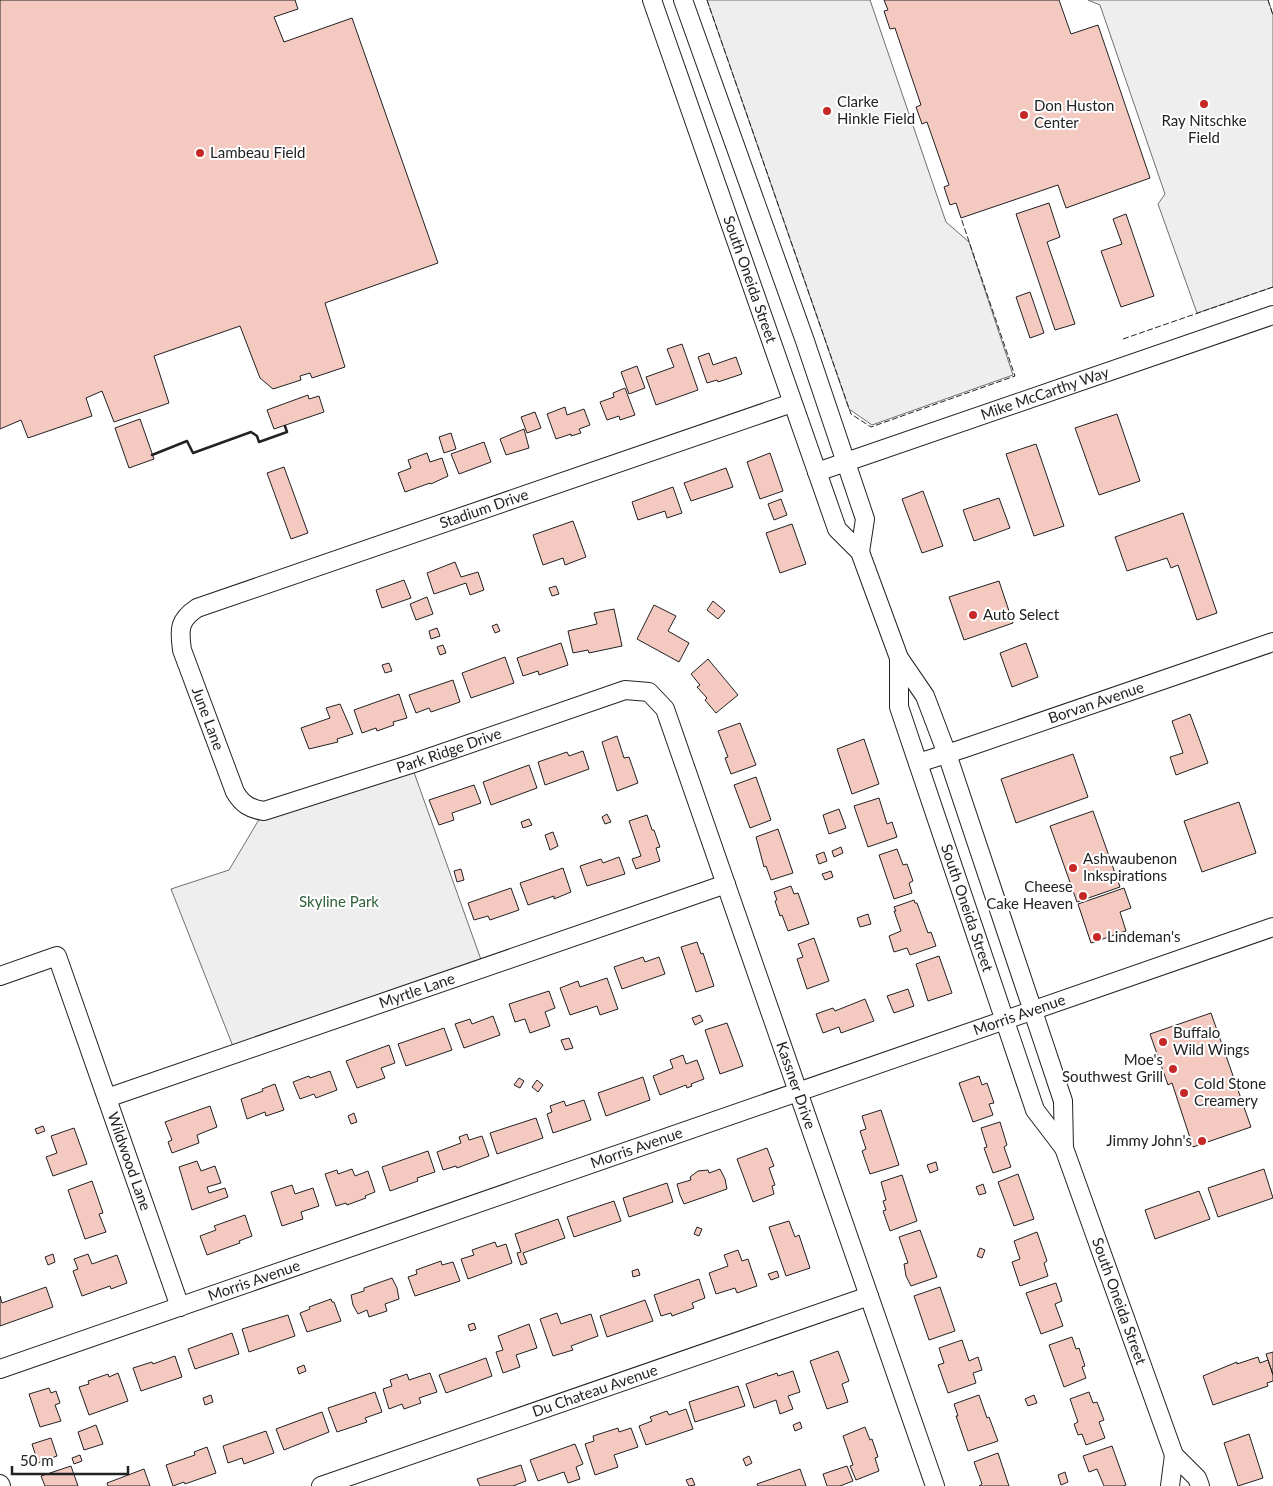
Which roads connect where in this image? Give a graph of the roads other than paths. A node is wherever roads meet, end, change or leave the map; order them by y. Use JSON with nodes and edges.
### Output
{"nodes":[{"id":1,"x":652,"y":0,"type":"edge"},
{"id":2,"x":683,"y":0,"type":"edge"},
{"id":3,"x":1273,"y":315,"type":"edge"},
{"id":4,"x":792,"y":403,"type":"junction"},
{"id":5,"x":845,"y":463,"type":"junction"},
{"id":6,"x":816,"y":472,"type":"junction"},
{"id":7,"x":860,"y":552,"type":"junction"},
{"id":8,"x":181,"y":624,"type":"joint"},
{"id":9,"x":1273,"y":642,"type":"edge"},
{"id":10,"x":899,"y":658,"type":"junction"},
{"id":11,"x":649,"y":692,"type":"joint"},
{"id":12,"x":947,"y":754,"type":"junction"},
{"id":13,"x":918,"y":763,"type":"junction"},
{"id":14,"x":249,"y":807,"type":"joint"},
{"id":15,"x":726,"y":884,"type":"junction"},
{"id":16,"x":1273,"y":927,"type":"edge"},
{"id":17,"x":0,"y":976,"type":"edge"},
{"id":18,"x":1034,"y":1010,"type":"junction"},
{"id":19,"x":1005,"y":1020,"type":"junction"},
{"id":20,"x":798,"y":1092,"type":"junction"},
{"id":21,"x":107,"y":1098,"type":"junction"},
{"id":22,"x":1064,"y":1148,"type":"junction"},
{"id":23,"x":869,"y":1296,"type":"junction"},
{"id":24,"x":180,"y":1307,"type":"junction"},
{"id":25,"x":0,"y":1369,"type":"edge"},
{"id":26,"x":1174,"y":1455,"type":"junction"},
{"id":27,"x":321,"y":1486,"type":"edge"},
{"id":28,"x":935,"y":1486,"type":"edge"},
{"id":29,"x":1170,"y":1486,"type":"edge"},
{"id":30,"x":1200,"y":1486,"type":"edge"}],
"edges":[{"from":1,"to":4,"type":"street","name":"South Oneida Street"},
{"from":2,"to":5,"type":"street","name":"South Oneida Street"},
{"from":3,"to":5,"type":"street","name":"Mike McCarthy Way"},
{"from":4,"to":6,"type":"street","name":"South Oneida Street"},
{"from":4,"to":8,"type":"street","name":"Stadium Drive"},
{"from":5,"to":6,"type":"street","name":"Mike McCarthy Way"},
{"from":5,"to":7,"type":"street","name":"South Oneida Street"},
{"from":6,"to":7,"type":"street","name":"South Oneida Street"},
{"from":7,"to":10,"type":"street","name":"South Oneida Street"},
{"from":8,"to":14,"type":"street","name":"June Lane"},
{"from":9,"to":12,"type":"street","name":"Borvan Avenue"},
{"from":10,"to":12,"type":"street","name":"South Oneida Street"},
{"from":10,"to":13,"type":"street","name":"South Oneida Street"},
{"from":11,"to":14,"type":"street","name":"Park Ridge Drive"},
{"from":11,"to":15,"type":"street","name":"Kassner Drive"},
{"from":12,"to":13,"type":"street","name":"Borvan Avenue"},
{"from":12,"to":18,"type":"street","name":"South Oneida Street"},
{"from":13,"to":19,"type":"street","name":"South Oneida Street"},
{"from":15,"to":20,"type":"street","name":"Kassner Drive"},
{"from":15,"to":21,"type":"street","name":"Myrtle Lane"},
{"from":16,"to":18,"type":"street","name":"Morris Avenue"},
{"from":17,"to":21,"type":"street","name":"Wildwood Lane"},
{"from":18,"to":19,"type":"street","name":"Morris Avenue"},
{"from":18,"to":22,"type":"street","name":"South Oneida Street"},
{"from":19,"to":20,"type":"street","name":"Morris Avenue"},
{"from":19,"to":22,"type":"street","name":"South Oneida Street"},
{"from":20,"to":23,"type":"street","name":"Kassner Drive"},
{"from":20,"to":24,"type":"street","name":"Morris Avenue"},
{"from":21,"to":24,"type":"street","name":"Wildwood Lane"},
{"from":22,"to":26,"type":"street","name":"South Oneida Street"},
{"from":23,"to":27,"type":"street","name":"Du Chateau Avenue"},
{"from":23,"to":28,"type":"street","name":"Kassner Drive"},
{"from":24,"to":25,"type":"street","name":"Morris Avenue"},
{"from":26,"to":29,"type":"street","name":"South Oneida Street"},
{"from":26,"to":30,"type":"street","name":"South Oneida Street"}]}
